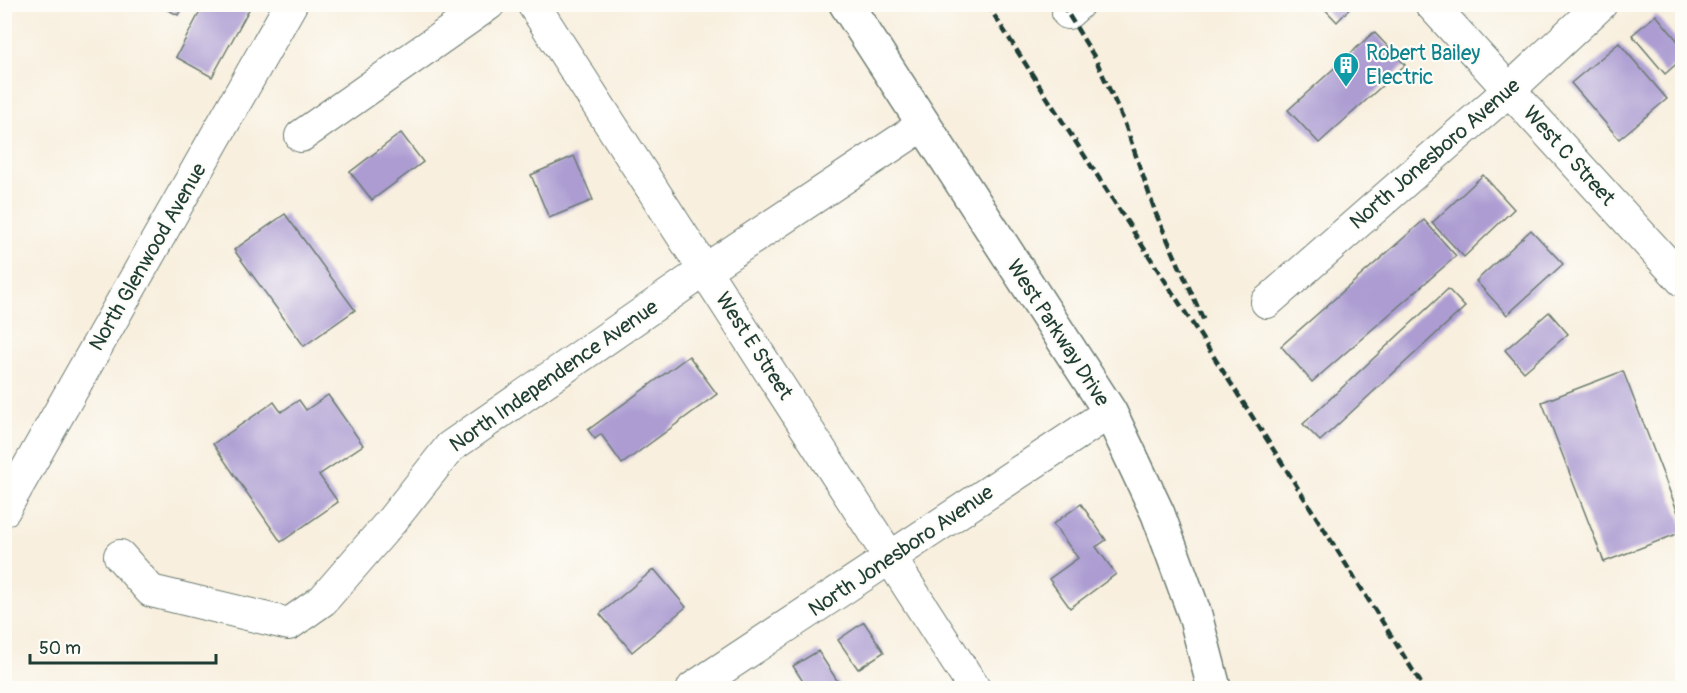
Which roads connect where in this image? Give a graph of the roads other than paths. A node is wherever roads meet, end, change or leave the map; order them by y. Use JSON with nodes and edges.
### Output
{"nodes":[{"id":1,"x":291,"y":4,"type":"edge"},
{"id":2,"x":489,"y":4,"type":"edge"},
{"id":3,"x":533,"y":4,"type":"edge"},
{"id":4,"x":846,"y":4,"type":"edge"},
{"id":5,"x":1431,"y":4,"type":"edge"},
{"id":6,"x":1601,"y":4,"type":"edge"},
{"id":7,"x":1509,"y":90,"type":"junction"},
{"id":8,"x":923,"y":124,"type":"junction"},
{"id":9,"x":302,"y":136,"type":"dead end"},
{"id":10,"x":705,"y":270,"type":"junction"},
{"id":11,"x":1683,"y":280,"type":"edge"},
{"id":12,"x":1267,"y":302,"type":"dead end"},
{"id":13,"x":1110,"y":412,"type":"junction"},
{"id":14,"x":4,"y":510,"type":"edge"},
{"id":15,"x":120,"y":556,"type":"dead end"},
{"id":16,"x":889,"y":559,"type":"junction"},
{"id":17,"x":693,"y":688,"type":"edge"},
{"id":18,"x":974,"y":688,"type":"edge"},
{"id":19,"x":1214,"y":688,"type":"edge"}],
"edges":[{"from":1,"to":14,"type":"street","name":"North Glenwood Avenue"},
{"from":2,"to":9,"type":"street"},
{"from":3,"to":10,"type":"street","name":"West E Street"},
{"from":4,"to":8,"type":"main road","name":"West Parkway Drive"},
{"from":5,"to":7,"type":"street","name":"West C Street"},
{"from":6,"to":7,"type":"street","name":"North Jonesboro Avenue"},
{"from":7,"to":11,"type":"street","name":"West C Street"},
{"from":7,"to":12,"type":"street","name":"North Jonesboro Avenue"},
{"from":8,"to":10,"type":"street","name":"North Independence Avenue"},
{"from":8,"to":13,"type":"main road","name":"West Parkway Drive"},
{"from":10,"to":15,"type":"street","name":"North Independence Avenue"},
{"from":10,"to":16,"type":"street","name":"West E Street"},
{"from":13,"to":16,"type":"street","name":"North Jonesboro Avenue"},
{"from":13,"to":19,"type":"main road","name":"West Parkway Drive"},
{"from":16,"to":17,"type":"street","name":"North Jonesboro Avenue"},
{"from":16,"to":18,"type":"street","name":"West E Street"}]}
